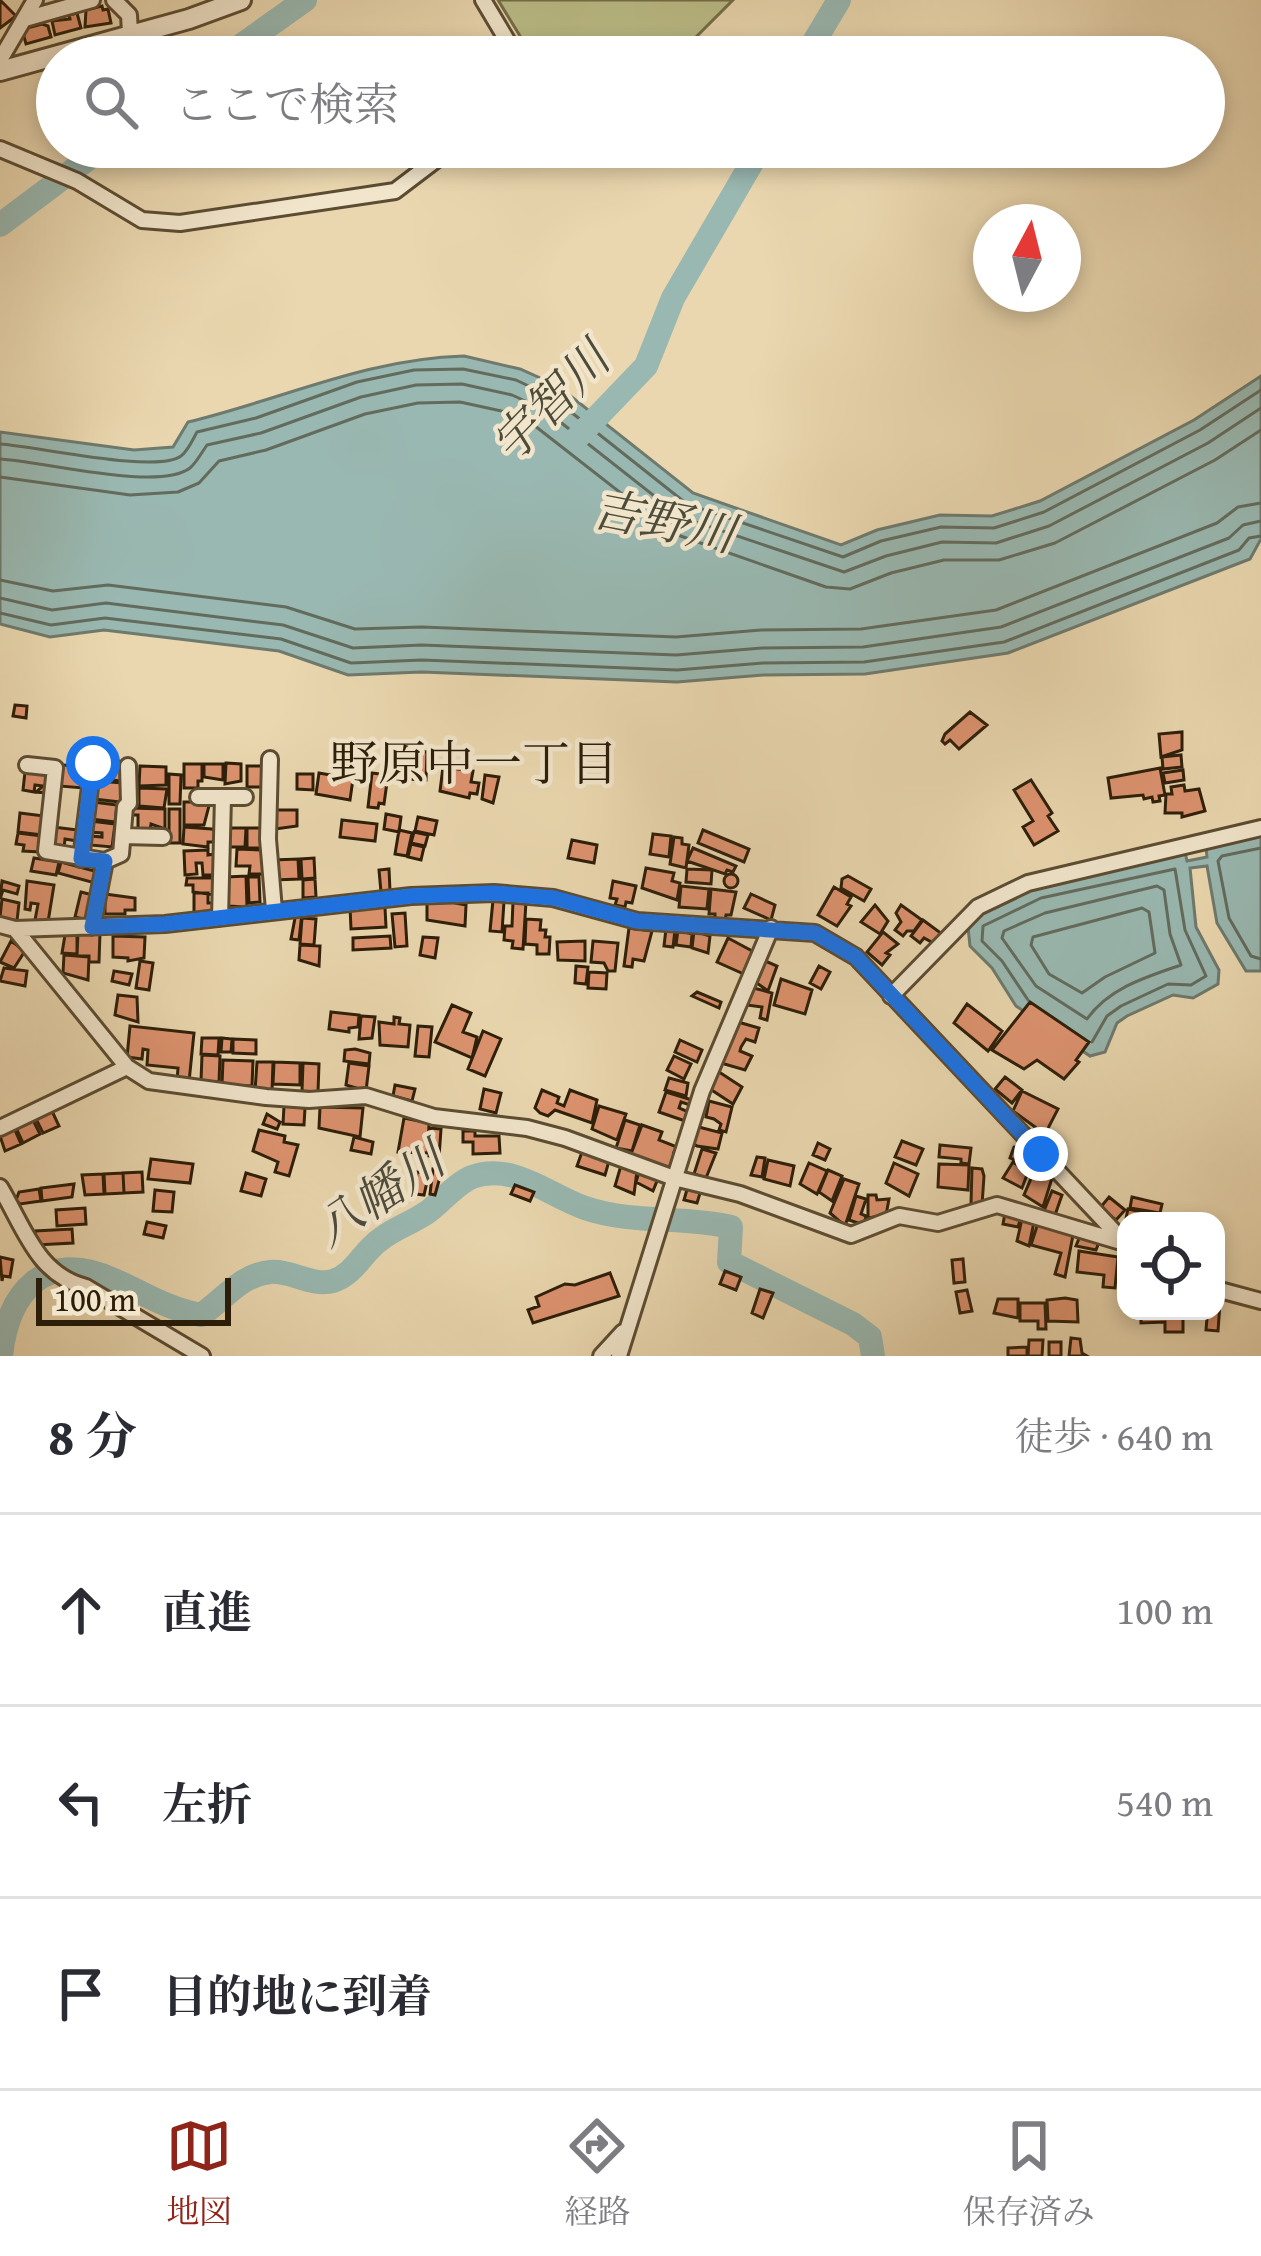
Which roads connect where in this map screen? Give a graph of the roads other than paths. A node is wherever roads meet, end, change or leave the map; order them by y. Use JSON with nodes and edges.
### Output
{"nodes":[{"id":1,"x":92,"y":0,"type":"edge"},
{"id":2,"x":114,"y":0,"type":"edge"},
{"id":3,"x":241,"y":0,"type":"edge"},
{"id":4,"x":483,"y":0,"type":"edge"},
{"id":5,"x":33,"y":1,"type":"edge"},
{"id":6,"x":25,"y":19,"type":"junction"},
{"id":7,"x":130,"y":32,"type":"junction"},
{"id":8,"x":117,"y":36,"type":"edge"},
{"id":9,"x":505,"y":36,"type":"edge"},
{"id":10,"x":0,"y":60,"type":"edge"},
{"id":11,"x":36,"y":60,"type":"edge"},
{"id":12,"x":0,"y":71,"type":"edge"},
{"id":13,"x":0,"y":149,"type":"edge"},
{"id":14,"x":36,"y":164,"type":"edge"},
{"id":15,"x":44,"y":168,"type":"edge"},
{"id":16,"x":425,"y":168,"type":"edge"},
{"id":17,"x":270,"y":759,"type":"dead end"},
{"id":18,"x":93,"y":763,"type":"dead end"},
{"id":19,"x":27,"y":765,"type":"dead end"},
{"id":20,"x":128,"y":766,"type":"dead end"},
{"id":21,"x":198,"y":796,"type":"dead end"},
{"id":22,"x":224,"y":796,"type":"junction"},
{"id":23,"x":245,"y":797,"type":"dead end"},
{"id":24,"x":1261,"y":828,"type":"edge"},
{"id":25,"x":123,"y":836,"type":"junction"},
{"id":26,"x":163,"y":837,"type":"dead end"},
{"id":27,"x":81,"y":859,"type":"junction"},
{"id":28,"x":105,"y":861,"type":"junction"},
{"id":29,"x":274,"y":910,"type":"junction"},
{"id":30,"x":220,"y":917,"type":"junction"},
{"id":31,"x":7,"y":927,"type":"edge"},
{"id":32,"x":92,"y":927,"type":"junction"},
{"id":33,"x":771,"y":928,"type":"junction"},
{"id":34,"x":891,"y":996,"type":"junction"},
{"id":35,"x":127,"y":1067,"type":"junction"},
{"id":36,"x":0,"y":1128,"type":"edge"},
{"id":37,"x":674,"y":1178,"type":"junction"},
{"id":38,"x":0,"y":1187,"type":"edge"},
{"id":39,"x":1117,"y":1235,"type":"edge"},
{"id":40,"x":1117,"y":1241,"type":"edge"},
{"id":41,"x":1225,"y":1291,"type":"edge"},
{"id":42,"x":1261,"y":1301,"type":"edge"},
{"id":43,"x":626,"y":1328,"type":"junction"},
{"id":44,"x":202,"y":1356,"type":"edge"},
{"id":45,"x":601,"y":1356,"type":"edge"},
{"id":46,"x":619,"y":1356,"type":"edge"}],
"edges":[{"from":1,"to":6,"type":"street"},
{"from":2,"to":7,"type":"street"},
{"from":3,"to":7,"type":"street"},
{"from":4,"to":9,"type":"street"},
{"from":5,"to":6,"type":"street"},
{"from":6,"to":10,"type":"street"},
{"from":7,"to":8,"type":"street"},
{"from":11,"to":12,"type":"street"},
{"from":13,"to":14,"type":"street"},
{"from":15,"to":16,"type":"street"},
{"from":17,"to":29,"type":"street"},
{"from":18,"to":27,"type":"street"},
{"from":19,"to":27,"type":"street"},
{"from":20,"to":25,"type":"street"},
{"from":21,"to":22,"type":"street"},
{"from":22,"to":23,"type":"street"},
{"from":22,"to":30,"type":"street"},
{"from":24,"to":34,"type":"street"},
{"from":25,"to":26,"type":"street"},
{"from":25,"to":28,"type":"street"},
{"from":27,"to":28,"type":"street"},
{"from":28,"to":32,"type":"street"},
{"from":29,"to":30,"type":"street"},
{"from":29,"to":33,"type":"street"},
{"from":30,"to":32,"type":"street"},
{"from":31,"to":32,"type":"street"},
{"from":31,"to":35,"type":"street"},
{"from":33,"to":34,"type":"street"},
{"from":33,"to":37,"type":"street"},
{"from":34,"to":39,"type":"street"},
{"from":35,"to":36,"type":"street"},
{"from":35,"to":37,"type":"street"},
{"from":37,"to":40,"type":"street"},
{"from":37,"to":43,"type":"street"},
{"from":38,"to":44,"type":"street"},
{"from":41,"to":42,"type":"street"},
{"from":43,"to":45,"type":"street"},
{"from":43,"to":46,"type":"street"}]}
